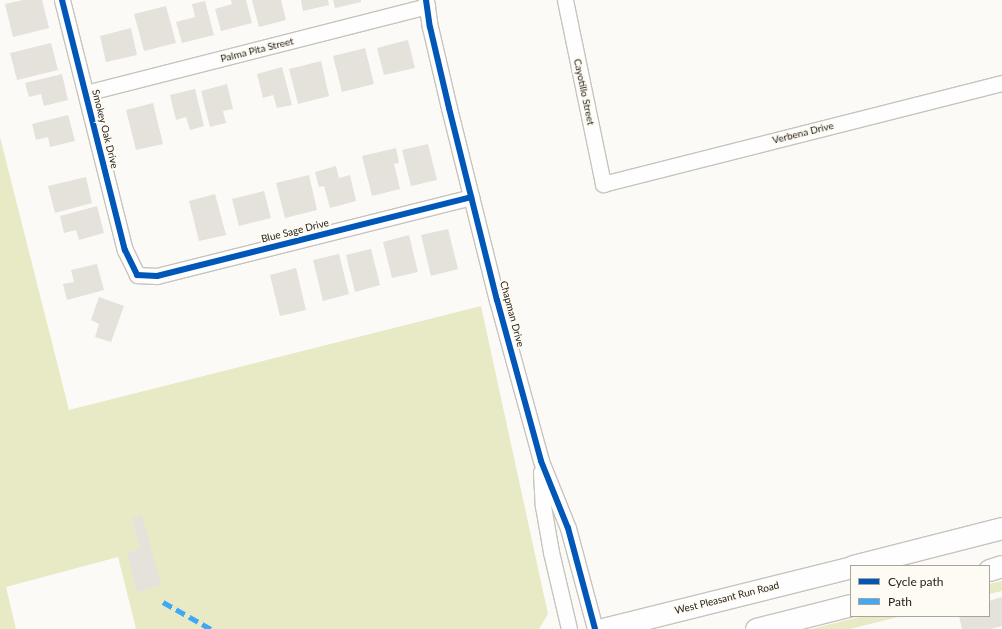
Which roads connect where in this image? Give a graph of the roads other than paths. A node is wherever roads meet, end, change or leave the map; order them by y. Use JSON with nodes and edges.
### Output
{"nodes":[{"id":1,"x":62,"y":0,"type":"edge"},
{"id":2,"x":565,"y":0,"type":"edge"},
{"id":3,"x":427,"y":3,"type":"edge"},
{"id":4,"x":1002,"y":83,"type":"edge"},
{"id":5,"x":86,"y":93,"type":"junction"},
{"id":6,"x":603,"y":184,"type":"joint"},
{"id":7,"x":471,"y":197,"type":"junction"},
{"id":8,"x":130,"y":263,"type":"joint"},
{"id":9,"x":541,"y":460,"type":"junction"},
{"id":10,"x":1002,"y":528,"type":"edge"},
{"id":11,"x":858,"y":565,"type":"edge"},
{"id":12,"x":1002,"y":566,"type":"edge"},
{"id":13,"x":850,"y":567,"type":"edge"},
{"id":14,"x":990,"y":570,"type":"edge"},
{"id":15,"x":850,"y":605,"type":"edge"},
{"id":16,"x":569,"y":629,"type":"edge"},
{"id":17,"x":595,"y":629,"type":"edge"},
{"id":18,"x":603,"y":629,"type":"edge"},
{"id":19,"x":756,"y":629,"type":"edge"}],
"edges":[{"from":1,"to":5,"type":"street","name":"Smokey Oak Drive"},
{"from":2,"to":6,"type":"street","name":"Cayotillo Street"},
{"from":3,"to":5,"type":"street","name":"Palma Pita Street"},
{"from":3,"to":7,"type":"street","name":"Chapman Drive"},
{"from":4,"to":6,"type":"street","name":"Verbena Drive"},
{"from":5,"to":8,"type":"street","name":"Smokey Oak Drive"},
{"from":7,"to":8,"type":"street","name":"Blue Sage Drive"},
{"from":7,"to":9,"type":"street","name":"Chapman Drive"},
{"from":9,"to":16,"type":"street","name":"Chapman Drive"},
{"from":9,"to":17,"type":"street","name":"Chapman Drive"},
{"from":10,"to":11,"type":"main road","name":"West Pleasant Run Road"},
{"from":12,"to":14,"type":"main road"},
{"from":13,"to":18,"type":"main road","name":"West Pleasant Run Road"},
{"from":15,"to":19,"type":"main road"}]}
